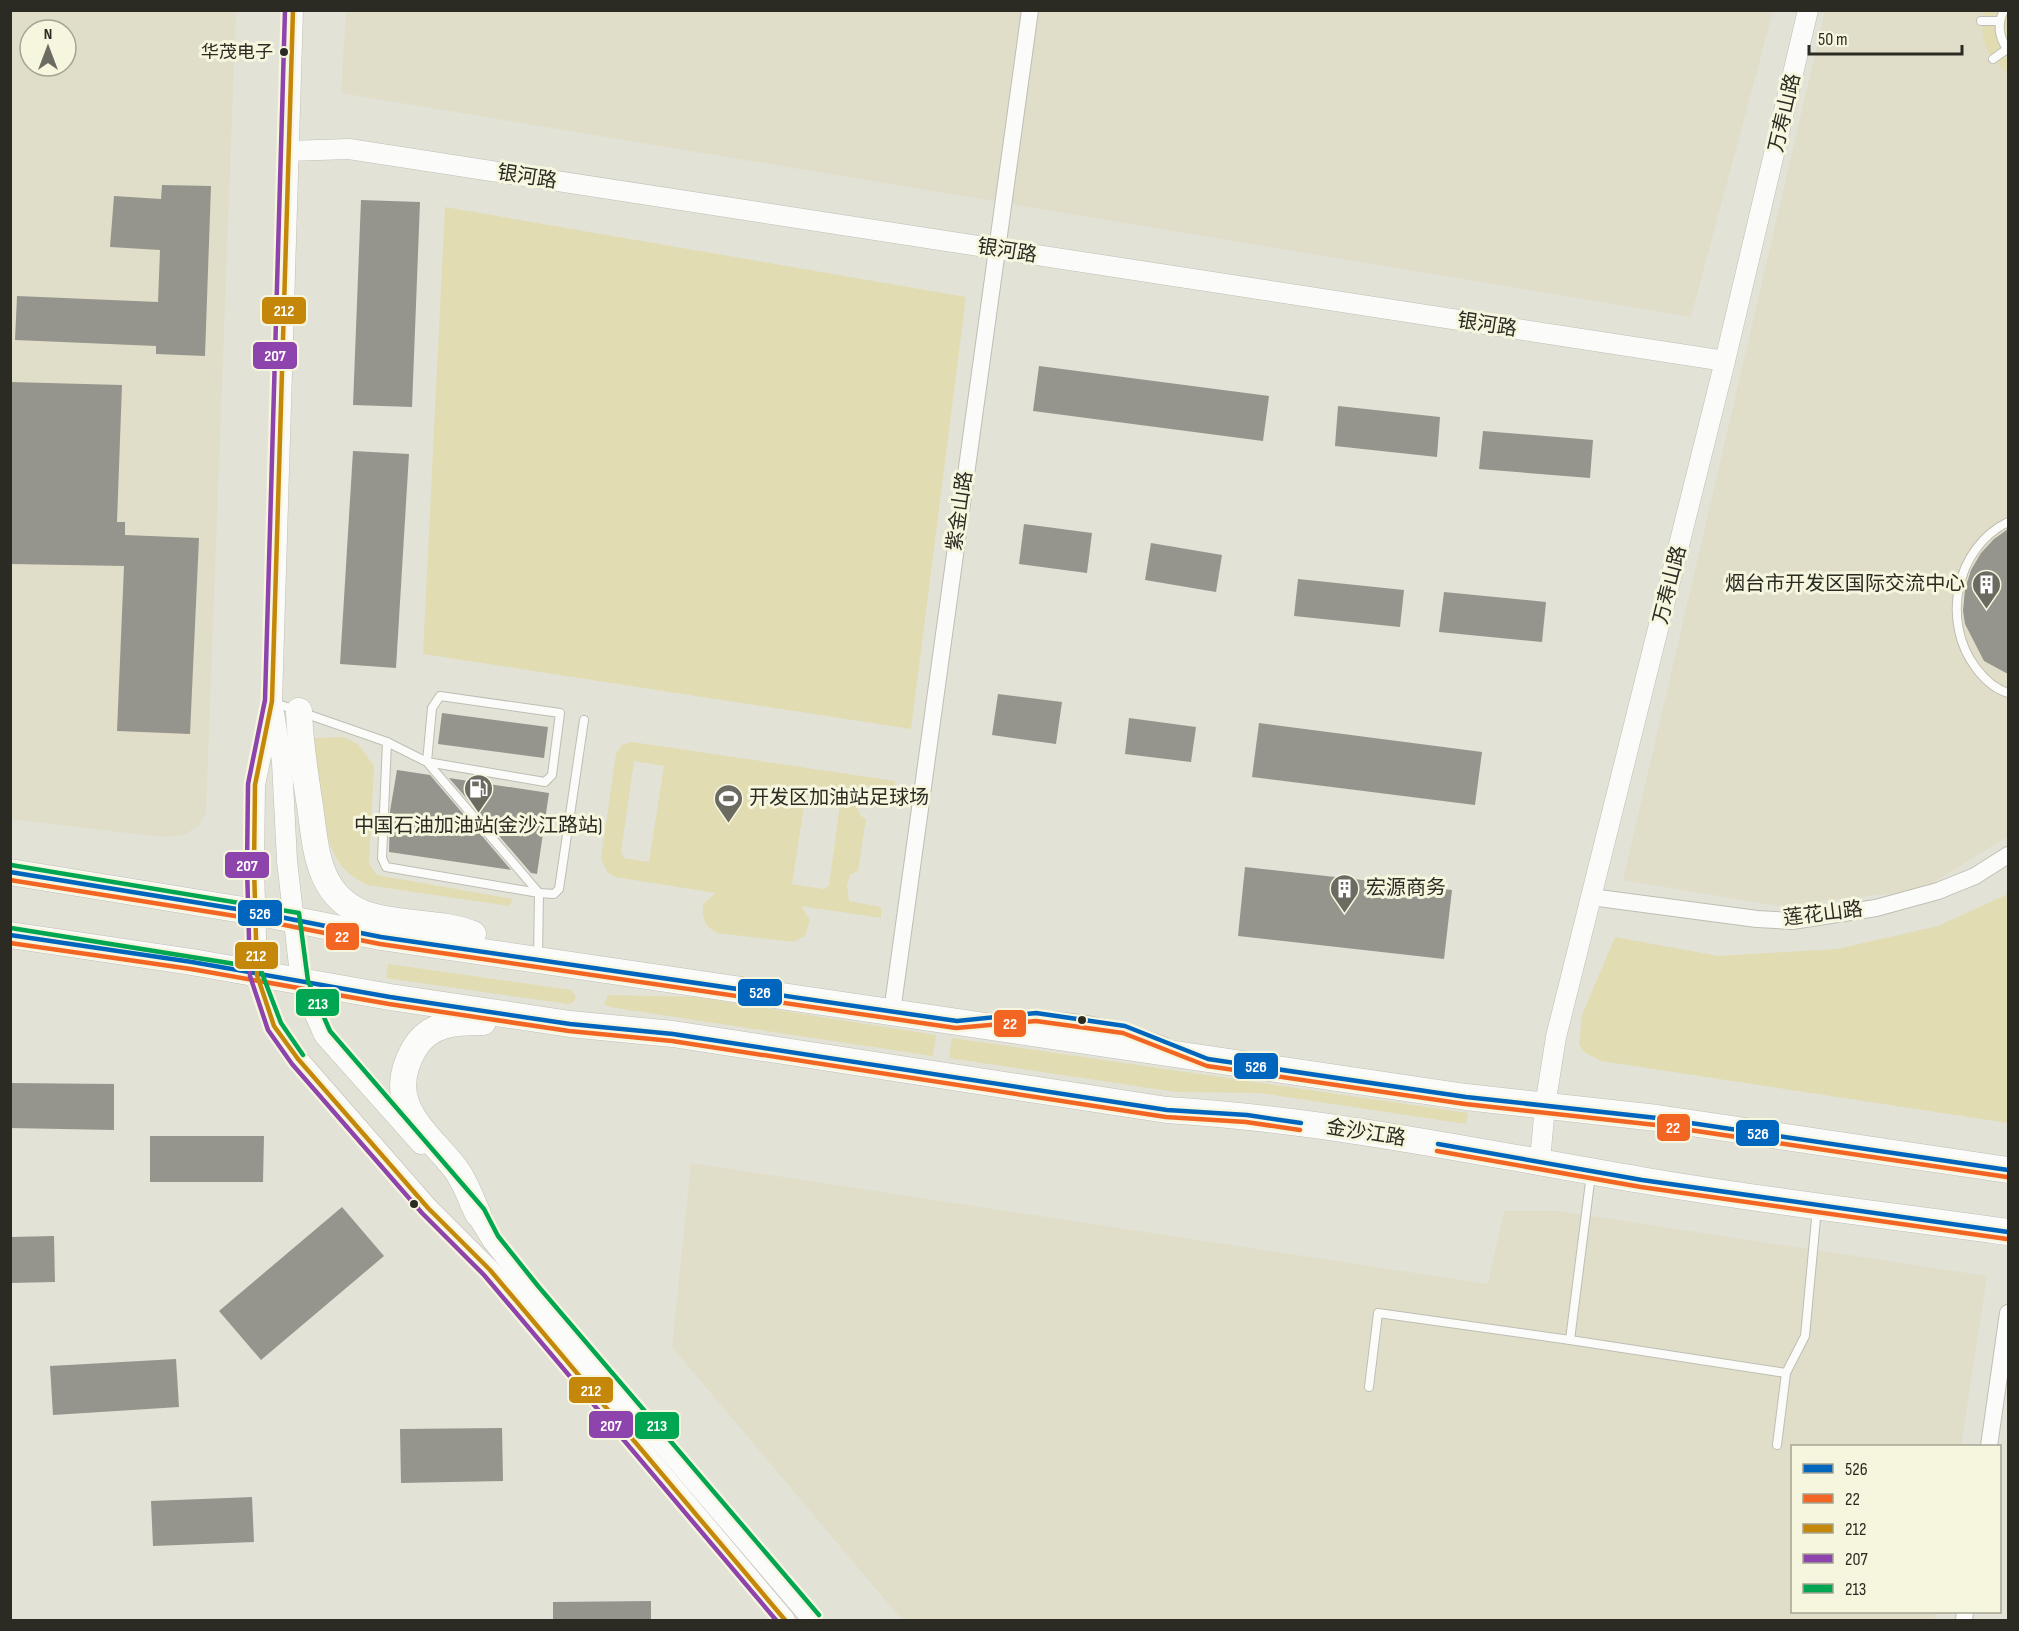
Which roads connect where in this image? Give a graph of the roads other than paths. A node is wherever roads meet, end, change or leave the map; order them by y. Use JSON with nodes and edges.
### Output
{"nodes":[{"id":1,"x":293,"y":10,"type":"edge"},
{"id":2,"x":1030,"y":10,"type":"edge"},
{"id":3,"x":1808,"y":10,"type":"edge"},
{"id":4,"x":2004,"y":10,"type":"edge"},
{"id":5,"x":1981,"y":21,"type":"dead end"},
{"id":6,"x":2000,"y":21,"type":"junction"},
{"id":7,"x":2008,"y":49,"type":"edge"},
{"id":8,"x":1993,"y":59,"type":"dead end"},
{"id":9,"x":288,"y":151,"type":"junction"},
{"id":10,"x":999,"y":250,"type":"junction"},
{"id":11,"x":1725,"y":361,"type":"junction"},
{"id":12,"x":2008,"y":522,"type":"edge"},
{"id":13,"x":2008,"y":693,"type":"edge"},
{"id":14,"x":272,"y":701,"type":"junction"},
{"id":15,"x":299,"y":711,"type":"junction"},
{"id":16,"x":584,"y":720,"type":"dead end"},
{"id":17,"x":387,"y":742,"type":"junction"},
{"id":18,"x":427,"y":762,"type":"junction"},
{"id":19,"x":2008,"y":855,"type":"edge"},
{"id":20,"x":10,"y":872,"type":"edge"},
{"id":21,"x":539,"y":892,"type":"junction"},
{"id":22,"x":1591,"y":897,"type":"junction"},
{"id":23,"x":255,"y":912,"type":"junction"},
{"id":24,"x":294,"y":918,"type":"junction"},
{"id":25,"x":10,"y":935,"type":"edge"},
{"id":26,"x":538,"y":960,"type":"junction"},
{"id":27,"x":257,"y":975,"type":"junction"},
{"id":28,"x":301,"y":983,"type":"junction"},
{"id":29,"x":892,"y":1011,"type":"junction"},
{"id":30,"x":570,"y":1024,"type":"junction"},
{"id":31,"x":1545,"y":1106,"type":"junction"},
{"id":32,"x":1539,"y":1160,"type":"junction"},
{"id":33,"x":1592,"y":1170,"type":"junction"},
{"id":34,"x":2008,"y":1170,"type":"edge"},
{"id":35,"x":1818,"y":1205,"type":"junction"},
{"id":36,"x":478,"y":1214,"type":"junction"},
{"id":37,"x":2008,"y":1232,"type":"edge"},
{"id":38,"x":2008,"y":1313,"type":"edge"},
{"id":39,"x":1570,"y":1340,"type":"junction"},
{"id":40,"x":1786,"y":1372,"type":"junction"},
{"id":41,"x":1369,"y":1387,"type":"dead end"},
{"id":42,"x":1777,"y":1445,"type":"dead end"},
{"id":43,"x":1989,"y":1445,"type":"edge"},
{"id":44,"x":785,"y":1620,"type":"edge"},
{"id":45,"x":813,"y":1620,"type":"edge"}],
"edges":[{"from":1,"to":9,"type":"street"},
{"from":2,"to":10,"type":"street","name":"紫金山路"},
{"from":3,"to":11,"type":"street","name":"万寿山路"},
{"from":4,"to":6,"type":"lane"},
{"from":5,"to":6,"type":"lane"},
{"from":6,"to":7,"type":"lane"},
{"from":7,"to":8,"type":"lane"},
{"from":9,"to":10,"type":"street","name":"银河路"},
{"from":9,"to":14,"type":"street"},
{"from":10,"to":11,"type":"street","name":"银河路"},
{"from":10,"to":29,"type":"street","name":"紫金山路"},
{"from":11,"to":22,"type":"street","name":"万寿山路"},
{"from":12,"to":13,"type":"lane"},
{"from":14,"to":15,"type":"lane"},
{"from":14,"to":23,"type":"street"},
{"from":14,"to":24,"type":"street"},
{"from":15,"to":17,"type":"lane"},
{"from":15,"to":26,"type":"main road"},
{"from":16,"to":21,"type":"lane"},
{"from":17,"to":18,"type":"lane"},
{"from":17,"to":21,"type":"lane"},
{"from":18,"to":18,"type":"lane"},
{"from":18,"to":21,"type":"lane"},
{"from":19,"to":22,"type":"street","name":"莲花山路"},
{"from":20,"to":23,"type":"main road"},
{"from":21,"to":26,"type":"lane"},
{"from":22,"to":31,"type":"street","name":"万寿山路"},
{"from":23,"to":24,"type":"main road"},
{"from":23,"to":27,"type":"street"},
{"from":24,"to":26,"type":"main road"},
{"from":24,"to":28,"type":"street"},
{"from":25,"to":27,"type":"main road","name":"金沙江路"},
{"from":26,"to":29,"type":"main road"},
{"from":27,"to":28,"type":"main road","name":"金沙江路"},
{"from":27,"to":44,"type":"street"},
{"from":28,"to":30,"type":"main road","name":"金沙江路"},
{"from":28,"to":36,"type":"street"},
{"from":29,"to":31,"type":"main road"},
{"from":30,"to":32,"type":"main road","name":"金沙江路"},
{"from":30,"to":36,"type":"main road"},
{"from":31,"to":32,"type":"street","name":"万寿山路"},
{"from":31,"to":34,"type":"main road"},
{"from":32,"to":33,"type":"main road","name":"金沙江路"},
{"from":33,"to":35,"type":"main road","name":"金沙江路"},
{"from":33,"to":39,"type":"lane"},
{"from":35,"to":37,"type":"main road","name":"金沙江路"},
{"from":35,"to":40,"type":"lane"},
{"from":36,"to":45,"type":"street"},
{"from":38,"to":43,"type":"street"},
{"from":39,"to":40,"type":"lane"},
{"from":39,"to":41,"type":"lane"},
{"from":40,"to":42,"type":"lane"}]}
